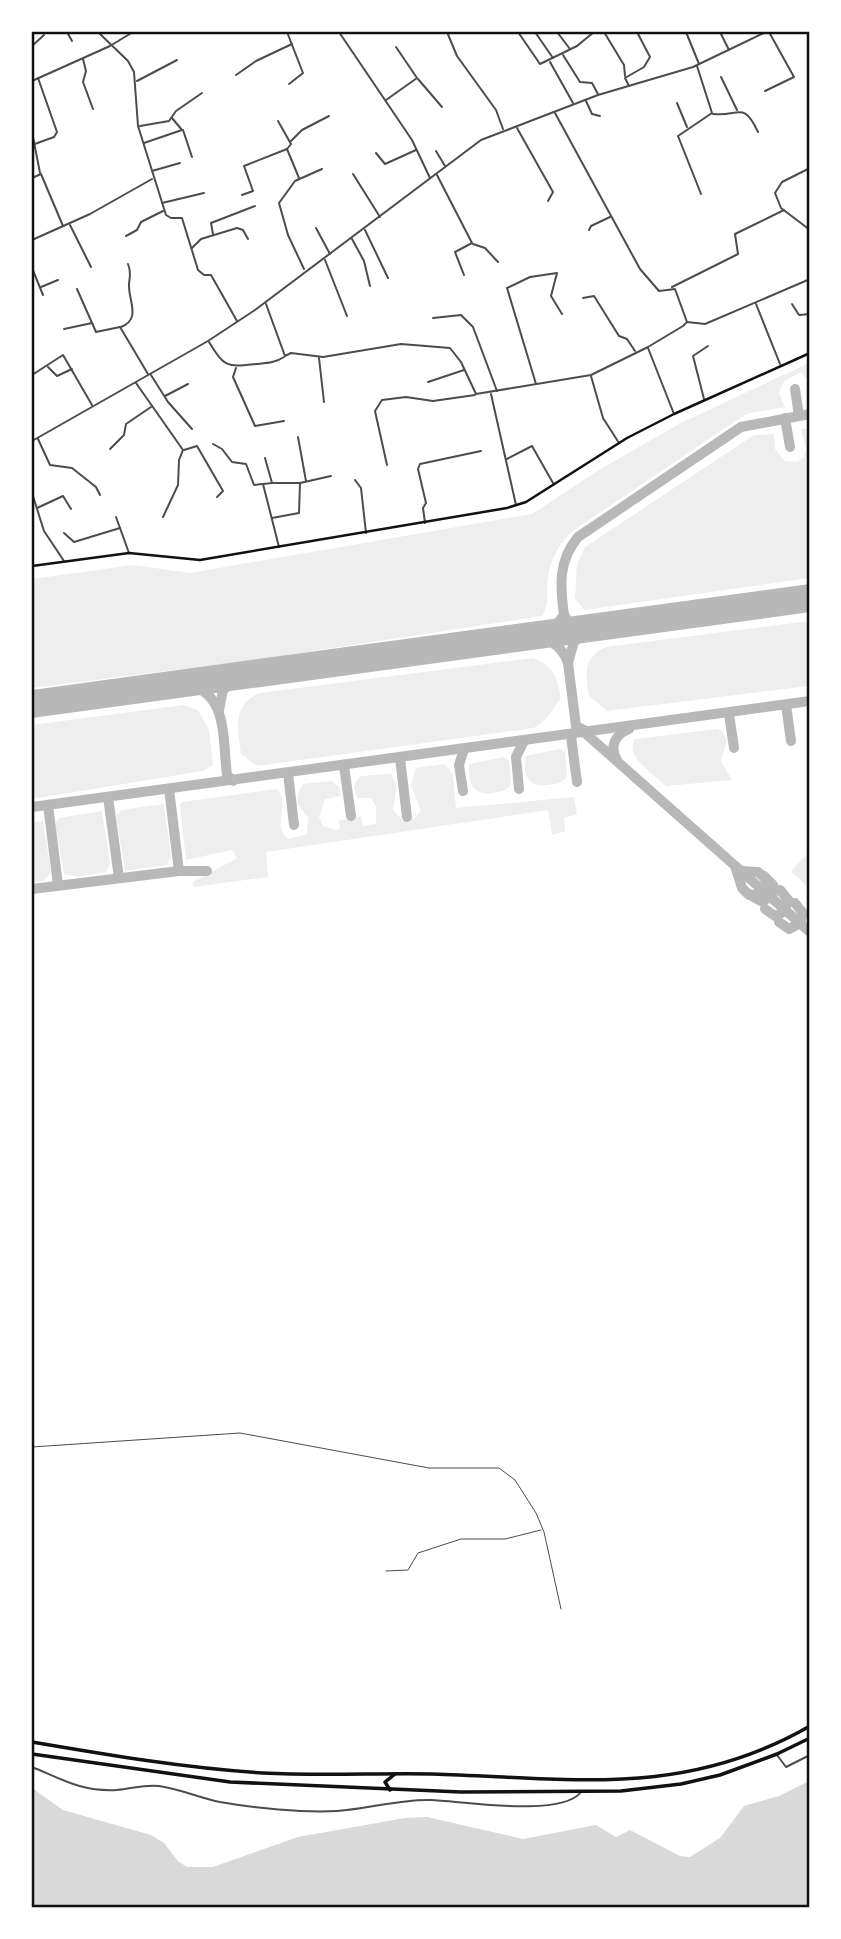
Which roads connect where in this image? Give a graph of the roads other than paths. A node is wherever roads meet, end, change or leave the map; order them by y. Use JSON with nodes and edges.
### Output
{"nodes":[{"id":1,"x":67,"y":32,"type":"edge"},
{"id":2,"x":98,"y":32,"type":"edge"},
{"id":3,"x":133,"y":32,"type":"edge"},
{"id":4,"x":287,"y":32,"type":"edge"},
{"id":5,"x":339,"y":32,"type":"edge"},
{"id":6,"x":447,"y":32,"type":"edge"},
{"id":7,"x":518,"y":32,"type":"edge"},
{"id":8,"x":535,"y":32,"type":"edge"},
{"id":9,"x":557,"y":32,"type":"edge"},
{"id":10,"x":594,"y":32,"type":"edge"},
{"id":11,"x":604,"y":32,"type":"edge"},
{"id":12,"x":637,"y":32,"type":"edge"},
{"id":13,"x":686,"y":32,"type":"edge"},
{"id":14,"x":720,"y":32,"type":"edge"},
{"id":15,"x":768,"y":32,"type":"edge"},
{"id":16,"x":44,"y":35,"type":"dead end"},
{"id":17,"x":72,"y":41,"type":"dead end"},
{"id":18,"x":292,"y":44,"type":"junction"},
{"id":19,"x":32,"y":46,"type":"edge"},
{"id":20,"x":110,"y":46,"type":"junction"},
{"id":21,"x":396,"y":47,"type":"dead end"},
{"id":22,"x":571,"y":50,"type":"junction"},
{"id":23,"x":730,"y":51,"type":"junction"},
{"id":24,"x":563,"y":54,"type":"junction"},
{"id":25,"x":83,"y":58,"type":"junction"},
{"id":26,"x":553,"y":59,"type":"junction"},
{"id":27,"x":177,"y":60,"type":"dead end"},
{"id":28,"x":550,"y":61,"type":"junction"},
{"id":29,"x":698,"y":65,"type":"junction"},
{"id":30,"x":236,"y":75,"type":"dead end"},
{"id":31,"x":625,"y":77,"type":"junction"},
{"id":32,"x":721,"y":77,"type":"dead end"},
{"id":33,"x":38,"y":78,"type":"junction"},
{"id":34,"x":417,"y":78,"type":"junction"},
{"id":35,"x":32,"y":81,"type":"edge"},
{"id":36,"x":136,"y":82,"type":"junction"},
{"id":37,"x":289,"y":84,"type":"dead end"},
{"id":38,"x":629,"y":86,"type":"junction"},
{"id":39,"x":765,"y":91,"type":"dead end"},
{"id":40,"x":202,"y":93,"type":"dead end"},
{"id":41,"x":598,"y":95,"type":"junction"},
{"id":42,"x":385,"y":100,"type":"junction"},
{"id":43,"x":585,"y":100,"type":"junction"},
{"id":44,"x":677,"y":103,"type":"dead end"},
{"id":45,"x":574,"y":104,"type":"junction"},
{"id":46,"x":442,"y":107,"type":"dead end"},
{"id":47,"x":93,"y":109,"type":"dead end"},
{"id":48,"x":737,"y":111,"type":"junction"},
{"id":49,"x":555,"y":112,"type":"junction"},
{"id":50,"x":712,"y":113,"type":"junction"},
{"id":51,"x":329,"y":116,"type":"dead end"},
{"id":52,"x":600,"y":116,"type":"dead end"},
{"id":53,"x":172,"y":118,"type":"junction"},
{"id":54,"x":278,"y":121,"type":"dead end"},
{"id":55,"x":138,"y":126,"type":"junction"},
{"id":56,"x":517,"y":127,"type":"junction"},
{"id":57,"x":687,"y":128,"type":"junction"},
{"id":58,"x":182,"y":130,"type":"junction"},
{"id":59,"x":503,"y":130,"type":"junction"},
{"id":60,"x":32,"y":132,"type":"edge"},
{"id":61,"x":758,"y":132,"type":"dead end"},
{"id":62,"x":290,"y":142,"type":"junction"},
{"id":63,"x":36,"y":143,"type":"junction"},
{"id":64,"x":143,"y":143,"type":"junction"},
{"id":65,"x":32,"y":145,"type":"edge"},
{"id":66,"x":287,"y":149,"type":"junction"},
{"id":67,"x":417,"y":150,"type":"junction"},
{"id":68,"x":436,"y":151,"type":"dead end"},
{"id":69,"x":376,"y":153,"type":"dead end"},
{"id":70,"x":192,"y":157,"type":"dead end"},
{"id":71,"x":180,"y":163,"type":"dead end"},
{"id":72,"x":446,"y":167,"type":"junction"},
{"id":73,"x":810,"y":168,"type":"edge"},
{"id":74,"x":322,"y":169,"type":"dead end"},
{"id":75,"x":151,"y":171,"type":"junction"},
{"id":76,"x":41,"y":174,"type":"junction"},
{"id":77,"x":353,"y":174,"type":"dead end"},
{"id":78,"x":437,"y":174,"type":"junction"},
{"id":79,"x":32,"y":178,"type":"edge"},
{"id":80,"x":152,"y":179,"type":"junction"},
{"id":81,"x":299,"y":179,"type":"junction"},
{"id":82,"x":431,"y":179,"type":"junction"},
{"id":83,"x":204,"y":193,"type":"dead end"},
{"id":84,"x":701,"y":194,"type":"dead end"},
{"id":85,"x":242,"y":195,"type":"dead end"},
{"id":86,"x":548,"y":201,"type":"dead end"},
{"id":87,"x":161,"y":203,"type":"junction"},
{"id":88,"x":255,"y":205,"type":"dead end"},
{"id":89,"x":164,"y":210,"type":"junction"},
{"id":90,"x":784,"y":210,"type":"junction"},
{"id":91,"x":611,"y":217,"type":"junction"},
{"id":92,"x":380,"y":218,"type":"junction"},
{"id":93,"x":70,"y":224,"type":"junction"},
{"id":94,"x":63,"y":227,"type":"junction"},
{"id":95,"x":316,"y":228,"type":"dead end"},
{"id":96,"x":365,"y":229,"type":"junction"},
{"id":97,"x":589,"y":230,"type":"dead end"},
{"id":98,"x":810,"y":230,"type":"edge"},
{"id":99,"x":213,"y":235,"type":"junction"},
{"id":100,"x":126,"y":236,"type":"dead end"},
{"id":101,"x":352,"y":238,"type":"junction"},
{"id":102,"x":248,"y":239,"type":"dead end"},
{"id":103,"x":32,"y":240,"type":"edge"},
{"id":104,"x":472,"y":243,"type":"junction"},
{"id":105,"x":191,"y":249,"type":"junction"},
{"id":106,"x":331,"y":255,"type":"junction"},
{"id":107,"x":325,"y":259,"type":"junction"},
{"id":108,"x":498,"y":262,"type":"dead end"},
{"id":109,"x":128,"y":264,"type":"dead end"},
{"id":110,"x":91,"y":267,"type":"dead end"},
{"id":111,"x":32,"y":268,"type":"edge"},
{"id":112,"x":305,"y":270,"type":"junction"},
{"id":113,"x":464,"y":275,"type":"dead end"},
{"id":114,"x":388,"y":278,"type":"dead end"},
{"id":115,"x":810,"y":279,"type":"edge"},
{"id":116,"x":58,"y":280,"type":"dead end"},
{"id":117,"x":370,"y":286,"type":"dead end"},
{"id":118,"x":40,"y":287,"type":"junction"},
{"id":119,"x":672,"y":287,"type":"junction"},
{"id":120,"x":77,"y":289,"type":"dead end"},
{"id":121,"x":43,"y":295,"type":"dead end"},
{"id":122,"x":583,"y":298,"type":"dead end"},
{"id":123,"x":755,"y":302,"type":"junction"},
{"id":124,"x":265,"y":303,"type":"junction"},
{"id":125,"x":792,"y":304,"type":"dead end"},
{"id":126,"x":562,"y":314,"type":"dead end"},
{"id":127,"x":810,"y":314,"type":"edge"},
{"id":128,"x":347,"y":316,"type":"dead end"},
{"id":129,"x":433,"y":318,"type":"dead end"},
{"id":130,"x":237,"y":321,"type":"junction"},
{"id":131,"x":687,"y":322,"type":"junction"},
{"id":132,"x":93,"y":323,"type":"junction"},
{"id":133,"x":120,"y":327,"type":"junction"},
{"id":134,"x":64,"y":329,"type":"dead end"},
{"id":135,"x":208,"y":341,"type":"junction"},
{"id":136,"x":708,"y":346,"type":"dead end"},
{"id":137,"x":648,"y":347,"type":"junction"},
{"id":138,"x":635,"y":352,"type":"junction"},
{"id":139,"x":810,"y":353,"type":"edge"},
{"id":140,"x":285,"y":356,"type":"junction"},
{"id":141,"x":319,"y":357,"type":"junction"},
{"id":142,"x":780,"y":364,"type":"junction"},
{"id":143,"x":47,"y":367,"type":"junction"},
{"id":144,"x":236,"y":368,"type":"junction"},
{"id":145,"x":72,"y":369,"type":"junction"},
{"id":146,"x":465,"y":370,"type":"junction"},
{"id":147,"x":149,"y":374,"type":"junction"},
{"id":148,"x":32,"y":375,"type":"edge"},
{"id":149,"x":591,"y":375,"type":"junction"},
{"id":150,"x":135,"y":382,"type":"junction"},
{"id":151,"x":428,"y":382,"type":"dead end"},
{"id":152,"x":188,"y":384,"type":"dead end"},
{"id":153,"x":537,"y":385,"type":"junction"},
{"id":154,"x":491,"y":393,"type":"junction"},
{"id":155,"x":498,"y":393,"type":"junction"},
{"id":156,"x":476,"y":394,"type":"junction"},
{"id":157,"x":164,"y":396,"type":"junction"},
{"id":158,"x":704,"y":399,"type":"junction"},
{"id":159,"x":324,"y":402,"type":"dead end"},
{"id":160,"x":92,"y":406,"type":"junction"},
{"id":161,"x":152,"y":406,"type":"junction"},
{"id":162,"x":674,"y":414,"type":"junction"},
{"id":163,"x":284,"y":421,"type":"dead end"},
{"id":164,"x":192,"y":429,"type":"dead end"},
{"id":165,"x":298,"y":437,"type":"dead end"},
{"id":166,"x":37,"y":438,"type":"junction"},
{"id":167,"x":32,"y":441,"type":"edge"},
{"id":168,"x":619,"y":443,"type":"junction"},
{"id":169,"x":213,"y":444,"type":"dead end"},
{"id":170,"x":110,"y":449,"type":"dead end"},
{"id":171,"x":183,"y":450,"type":"junction"},
{"id":172,"x":481,"y":451,"type":"dead end"},
{"id":173,"x":265,"y":458,"type":"dead end"},
{"id":174,"x":506,"y":459,"type":"junction"},
{"id":175,"x":387,"y":465,"type":"dead end"},
{"id":176,"x":331,"y":476,"type":"dead end"},
{"id":177,"x":355,"y":481,"type":"dead end"},
{"id":178,"x":307,"y":482,"type":"junction"},
{"id":179,"x":272,"y":483,"type":"junction"},
{"id":180,"x":300,"y":483,"type":"junction"},
{"id":181,"x":263,"y":484,"type":"junction"},
{"id":182,"x":554,"y":484,"type":"junction"},
{"id":183,"x":32,"y":493,"type":"edge"},
{"id":184,"x":100,"y":495,"type":"dead end"},
{"id":185,"x":217,"y":497,"type":"dead end"},
{"id":186,"x":516,"y":506,"type":"junction"},
{"id":187,"x":37,"y":508,"type":"junction"},
{"id":188,"x":71,"y":509,"type":"dead end"},
{"id":189,"x":116,"y":517,"type":"dead end"},
{"id":190,"x":163,"y":517,"type":"dead end"},
{"id":191,"x":271,"y":518,"type":"junction"},
{"id":192,"x":425,"y":523,"type":"junction"},
{"id":193,"x":120,"y":528,"type":"junction"},
{"id":194,"x":64,"y":533,"type":"dead end"},
{"id":195,"x":366,"y":533,"type":"junction"},
{"id":196,"x":279,"y":547,"type":"junction"},
{"id":197,"x":129,"y":554,"type":"junction"},
{"id":198,"x":64,"y":562,"type":"junction"},
{"id":199,"x":32,"y":566,"type":"edge"},
{"id":200,"x":32,"y":1447,"type":"edge"},
{"id":201,"x":543,"y":1529,"type":"junction"},
{"id":202,"x":386,"y":1571,"type":"dead end"},
{"id":203,"x":561,"y":1609,"type":"dead end"},
{"id":204,"x":810,"y":1726,"type":"edge"},
{"id":205,"x":810,"y":1738,"type":"edge"},
{"id":206,"x":32,"y":1742,"type":"edge"},
{"id":207,"x":32,"y":1754,"type":"edge"},
{"id":208,"x":776,"y":1754,"type":"junction"},
{"id":209,"x":810,"y":1755,"type":"edge"},
{"id":210,"x":32,"y":1767,"type":"edge"},
{"id":211,"x":396,"y":1773,"type":"junction"},
{"id":212,"x":390,"y":1790,"type":"junction"},
{"id":213,"x":581,"y":1791,"type":"junction"}],
"edges":[{"from":1,"to":17,"type":"street"},
{"from":2,"to":20,"type":"street"},
{"from":3,"to":20,"type":"street"},
{"from":4,"to":18,"type":"street"},
{"from":5,"to":42,"type":"street"},
{"from":6,"to":59,"type":"street"},
{"from":7,"to":28,"type":"street"},
{"from":8,"to":26,"type":"street"},
{"from":9,"to":22,"type":"street"},
{"from":10,"to":22,"type":"street"},
{"from":11,"to":31,"type":"street"},
{"from":12,"to":31,"type":"street"},
{"from":13,"to":29,"type":"street"},
{"from":14,"to":23,"type":"street"},
{"from":15,"to":23,"type":"street"},
{"from":15,"to":39,"type":"street"},
{"from":16,"to":19,"type":"street"},
{"from":18,"to":30,"type":"street"},
{"from":18,"to":37,"type":"street"},
{"from":20,"to":25,"type":"street"},
{"from":20,"to":36,"type":"street"},
{"from":21,"to":34,"type":"street"},
{"from":22,"to":24,"type":"street"},
{"from":23,"to":29,"type":"street"},
{"from":24,"to":26,"type":"street"},
{"from":24,"to":41,"type":"street"},
{"from":25,"to":33,"type":"street"},
{"from":25,"to":47,"type":"street"},
{"from":26,"to":28,"type":"street"},
{"from":27,"to":36,"type":"street"},
{"from":28,"to":45,"type":"street"},
{"from":29,"to":38,"type":"street"},
{"from":29,"to":50,"type":"street"},
{"from":31,"to":38,"type":"street"},
{"from":32,"to":48,"type":"street"},
{"from":33,"to":35,"type":"street"},
{"from":33,"to":63,"type":"street"},
{"from":34,"to":42,"type":"street"},
{"from":34,"to":46,"type":"street"},
{"from":36,"to":55,"type":"street"},
{"from":38,"to":41,"type":"street"},
{"from":40,"to":53,"type":"street"},
{"from":41,"to":43,"type":"street"},
{"from":42,"to":67,"type":"street"},
{"from":43,"to":45,"type":"street"},
{"from":43,"to":52,"type":"street"},
{"from":44,"to":57,"type":"street"},
{"from":45,"to":49,"type":"street"},
{"from":48,"to":50,"type":"street"},
{"from":48,"to":61,"type":"street"},
{"from":49,"to":56,"type":"street"},
{"from":49,"to":91,"type":"street"},
{"from":50,"to":57,"type":"street"},
{"from":51,"to":62,"type":"street"},
{"from":53,"to":55,"type":"street"},
{"from":53,"to":58,"type":"street"},
{"from":54,"to":62,"type":"street"},
{"from":55,"to":64,"type":"street"},
{"from":56,"to":59,"type":"street"},
{"from":56,"to":86,"type":"street"},
{"from":57,"to":84,"type":"street"},
{"from":58,"to":64,"type":"street"},
{"from":58,"to":70,"type":"street"},
{"from":59,"to":72,"type":"street"},
{"from":60,"to":63,"type":"street"},
{"from":62,"to":66,"type":"street"},
{"from":63,"to":65,"type":"street"},
{"from":63,"to":76,"type":"street"},
{"from":64,"to":75,"type":"street"},
{"from":66,"to":81,"type":"street"},
{"from":66,"to":85,"type":"street"},
{"from":67,"to":69,"type":"street"},
{"from":67,"to":82,"type":"street"},
{"from":68,"to":72,"type":"street"},
{"from":71,"to":75,"type":"street"},
{"from":72,"to":78,"type":"street"},
{"from":73,"to":90,"type":"street"},
{"from":74,"to":81,"type":"street"},
{"from":75,"to":80,"type":"street"},
{"from":76,"to":79,"type":"street"},
{"from":76,"to":94,"type":"street"},
{"from":77,"to":92,"type":"street"},
{"from":78,"to":82,"type":"street"},
{"from":78,"to":104,"type":"street"},
{"from":80,"to":87,"type":"street"},
{"from":80,"to":93,"type":"street"},
{"from":81,"to":112,"type":"street"},
{"from":82,"to":92,"type":"street"},
{"from":83,"to":87,"type":"street"},
{"from":87,"to":89,"type":"street"},
{"from":88,"to":99,"type":"street"},
{"from":89,"to":100,"type":"street"},
{"from":89,"to":105,"type":"street"},
{"from":90,"to":98,"type":"street"},
{"from":90,"to":119,"type":"street"},
{"from":91,"to":97,"type":"street"},
{"from":91,"to":119,"type":"street"},
{"from":92,"to":96,"type":"street"},
{"from":93,"to":94,"type":"street"},
{"from":93,"to":110,"type":"street"},
{"from":94,"to":103,"type":"street"},
{"from":95,"to":106,"type":"street"},
{"from":96,"to":101,"type":"street"},
{"from":96,"to":114,"type":"street"},
{"from":99,"to":102,"type":"street"},
{"from":99,"to":105,"type":"street"},
{"from":101,"to":106,"type":"street"},
{"from":101,"to":117,"type":"street"},
{"from":104,"to":108,"type":"street"},
{"from":104,"to":113,"type":"street"},
{"from":105,"to":130,"type":"street"},
{"from":106,"to":107,"type":"street"},
{"from":107,"to":112,"type":"street"},
{"from":107,"to":128,"type":"street"},
{"from":109,"to":133,"type":"street"},
{"from":111,"to":118,"type":"street"},
{"from":112,"to":124,"type":"street"},
{"from":115,"to":123,"type":"street"},
{"from":116,"to":118,"type":"street"},
{"from":118,"to":121,"type":"street"},
{"from":119,"to":131,"type":"street"},
{"from":120,"to":132,"type":"street"},
{"from":122,"to":138,"type":"street"},
{"from":123,"to":131,"type":"street"},
{"from":123,"to":142,"type":"street"},
{"from":124,"to":130,"type":"street"},
{"from":124,"to":140,"type":"street"},
{"from":125,"to":127,"type":"street"},
{"from":126,"to":153,"type":"street"},
{"from":129,"to":155,"type":"street"},
{"from":130,"to":135,"type":"street"},
{"from":131,"to":137,"type":"street"},
{"from":132,"to":133,"type":"street"},
{"from":132,"to":134,"type":"street"},
{"from":133,"to":147,"type":"street"},
{"from":135,"to":144,"type":"street"},
{"from":135,"to":147,"type":"street"},
{"from":136,"to":158,"type":"street"},
{"from":137,"to":138,"type":"street"},
{"from":137,"to":162,"type":"street"},
{"from":138,"to":149,"type":"street"},
{"from":139,"to":142,"type":"main road"},
{"from":140,"to":141,"type":"street"},
{"from":140,"to":144,"type":"street"},
{"from":141,"to":146,"type":"street"},
{"from":141,"to":159,"type":"street"},
{"from":142,"to":158,"type":"main road"},
{"from":143,"to":145,"type":"street"},
{"from":143,"to":145,"type":"street"},
{"from":143,"to":148,"type":"street"},
{"from":144,"to":163,"type":"street"},
{"from":145,"to":160,"type":"street"},
{"from":146,"to":151,"type":"street"},
{"from":146,"to":156,"type":"street"},
{"from":147,"to":150,"type":"street"},
{"from":147,"to":157,"type":"street"},
{"from":149,"to":153,"type":"street"},
{"from":149,"to":168,"type":"street"},
{"from":150,"to":160,"type":"street"},
{"from":150,"to":161,"type":"street"},
{"from":152,"to":157,"type":"street"},
{"from":153,"to":155,"type":"street"},
{"from":154,"to":155,"type":"street"},
{"from":154,"to":156,"type":"street"},
{"from":154,"to":174,"type":"street"},
{"from":156,"to":175,"type":"street"},
{"from":157,"to":164,"type":"street"},
{"from":158,"to":162,"type":"main road"},
{"from":160,"to":166,"type":"street"},
{"from":161,"to":170,"type":"street"},
{"from":161,"to":171,"type":"street"},
{"from":162,"to":168,"type":"main road"},
{"from":165,"to":178,"type":"street"},
{"from":166,"to":167,"type":"street"},
{"from":166,"to":184,"type":"street"},
{"from":168,"to":182,"type":"main road"},
{"from":169,"to":181,"type":"street"},
{"from":171,"to":185,"type":"street"},
{"from":171,"to":190,"type":"street"},
{"from":172,"to":192,"type":"street"},
{"from":173,"to":179,"type":"street"},
{"from":174,"to":182,"type":"street"},
{"from":174,"to":186,"type":"street"},
{"from":176,"to":178,"type":"street"},
{"from":177,"to":195,"type":"street"},
{"from":178,"to":180,"type":"street"},
{"from":179,"to":180,"type":"street"},
{"from":179,"to":181,"type":"street"},
{"from":180,"to":191,"type":"street"},
{"from":181,"to":191,"type":"street"},
{"from":182,"to":186,"type":"main road"},
{"from":183,"to":187,"type":"street"},
{"from":186,"to":192,"type":"main road"},
{"from":187,"to":188,"type":"street"},
{"from":187,"to":198,"type":"street"},
{"from":189,"to":193,"type":"street"},
{"from":191,"to":196,"type":"street"},
{"from":192,"to":195,"type":"main road"},
{"from":193,"to":194,"type":"street"},
{"from":193,"to":197,"type":"street"},
{"from":195,"to":196,"type":"main road"},
{"from":196,"to":197,"type":"main road"},
{"from":197,"to":198,"type":"main road"},
{"from":198,"to":199,"type":"main road"},
{"from":200,"to":201,"type":"lane"},
{"from":201,"to":202,"type":"lane"},
{"from":201,"to":203,"type":"lane"},
{"from":204,"to":211,"type":"highway"},
{"from":205,"to":208,"type":"highway"},
{"from":206,"to":211,"type":"highway"},
{"from":207,"to":212,"type":"highway"},
{"from":208,"to":209,"type":"street"},
{"from":208,"to":213,"type":"highway"},
{"from":210,"to":213,"type":"street"},
{"from":211,"to":212,"type":"highway"},
{"from":212,"to":213,"type":"highway"}]}
